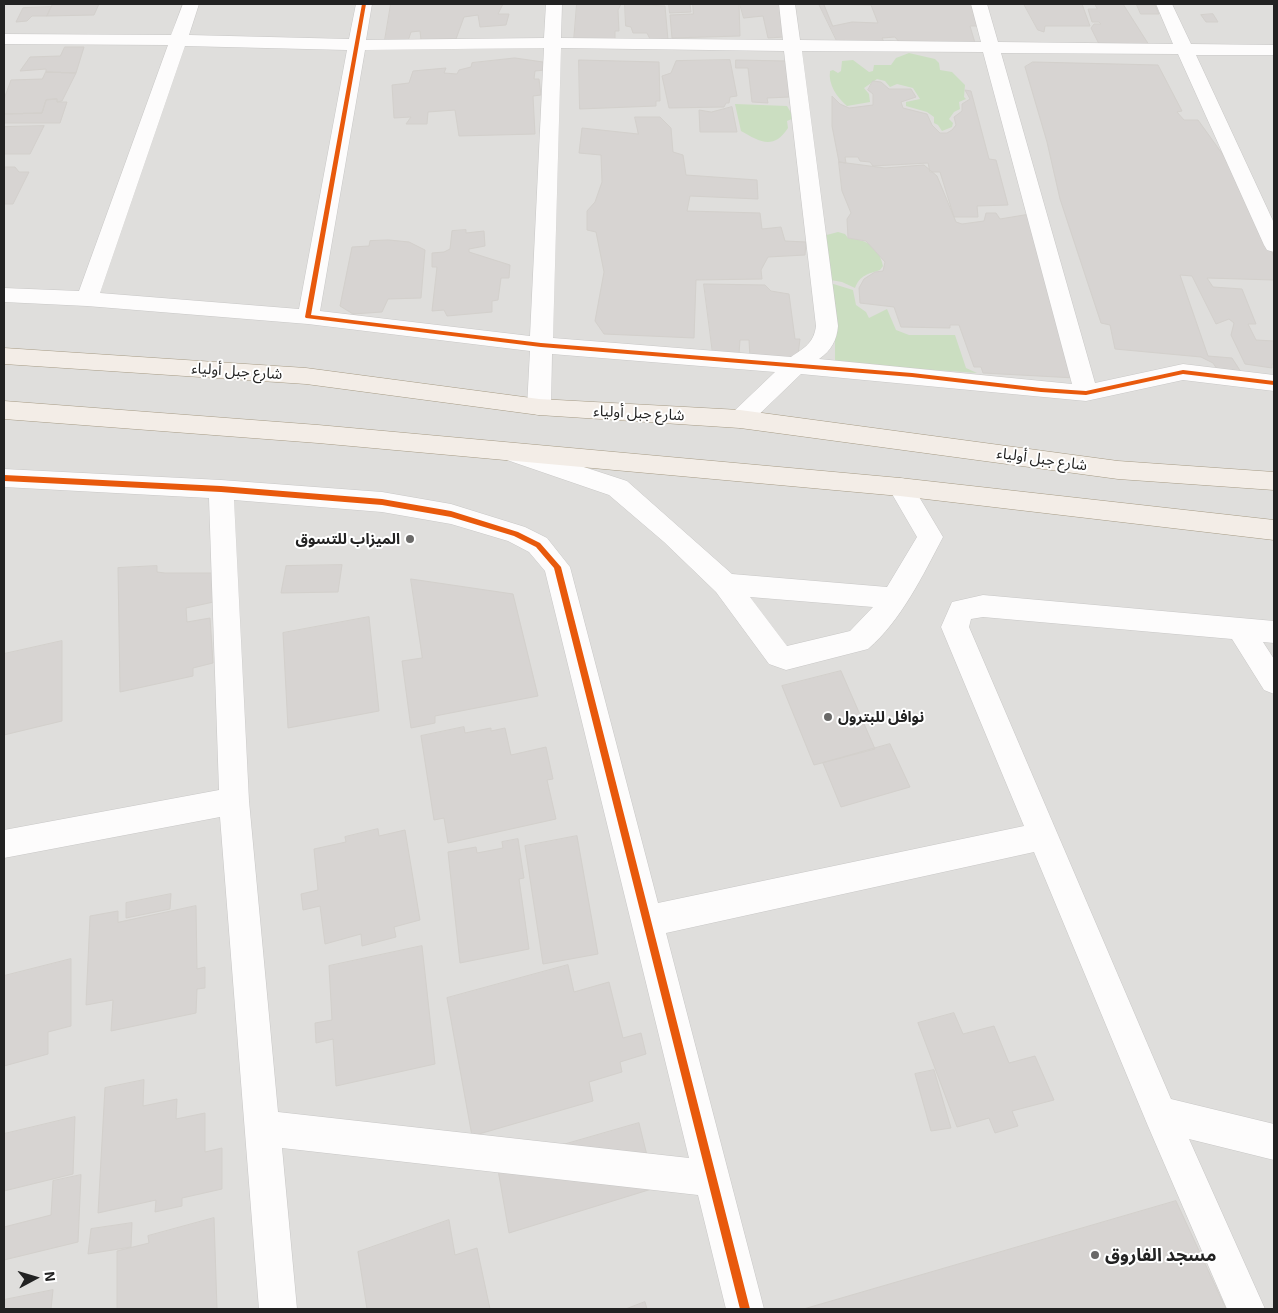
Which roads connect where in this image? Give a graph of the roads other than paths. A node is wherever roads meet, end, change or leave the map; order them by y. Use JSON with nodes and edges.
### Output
{"nodes":[{"id":1,"x":191,"y":4,"type":"edge"},
{"id":2,"x":364,"y":4,"type":"edge"},
{"id":3,"x":554,"y":4,"type":"edge"},
{"id":4,"x":787,"y":4,"type":"edge"},
{"id":5,"x":978,"y":4,"type":"edge"},
{"id":6,"x":1164,"y":4,"type":"edge"},
{"id":7,"x":4,"y":39,"type":"edge"},
{"id":8,"x":177,"y":40,"type":"junction"},
{"id":9,"x":554,"y":43,"type":"junction"},
{"id":10,"x":358,"y":45,"type":"junction"},
{"id":11,"x":794,"y":46,"type":"junction"},
{"id":12,"x":992,"y":49,"type":"junction"},
{"id":13,"x":1186,"y":50,"type":"junction"},
{"id":14,"x":1274,"y":50,"type":"edge"},
{"id":15,"x":1274,"y":245,"type":"edge"},
{"id":16,"x":4,"y":295,"type":"edge"},
{"id":17,"x":87,"y":299,"type":"junction"},
{"id":18,"x":308,"y":317,"type":"junction"},
{"id":19,"x":541,"y":345,"type":"junction"},
{"id":20,"x":4,"y":356,"type":"edge"},
{"id":21,"x":795,"y":366,"type":"junction"},
{"id":22,"x":1274,"y":383,"type":"edge"},
{"id":23,"x":1086,"y":393,"type":"junction"},
{"id":24,"x":539,"y":407,"type":"junction"},
{"id":25,"x":4,"y":410,"type":"edge"},
{"id":26,"x":740,"y":419,"type":"junction"},
{"id":27,"x":513,"y":453,"type":"junction"},
{"id":28,"x":4,"y":478,"type":"edge"},
{"id":29,"x":1274,"y":481,"type":"edge"},
{"id":30,"x":900,"y":487,"type":"junction"},
{"id":31,"x":222,"y":489,"type":"junction"},
{"id":32,"x":1274,"y":530,"type":"edge"},
{"id":33,"x":725,"y":584,"type":"junction"},
{"id":34,"x":894,"y":598,"type":"junction"},
{"id":35,"x":1239,"y":628,"type":"junction"},
{"id":36,"x":1274,"y":632,"type":"edge"},
{"id":37,"x":1274,"y":682,"type":"edge"},
{"id":38,"x":234,"y":800,"type":"junction"},
{"id":39,"x":1043,"y":836,"type":"junction"},
{"id":40,"x":4,"y":844,"type":"edge"},
{"id":41,"x":647,"y":921,"type":"junction"},
{"id":42,"x":1160,"y":1114,"type":"junction"},
{"id":43,"x":262,"y":1128,"type":"junction"},
{"id":44,"x":1274,"y":1142,"type":"edge"},
{"id":45,"x":712,"y":1179,"type":"junction"},
{"id":46,"x":278,"y":1309,"type":"edge"},
{"id":47,"x":745,"y":1309,"type":"edge"},
{"id":48,"x":1246,"y":1309,"type":"edge"}],
"edges":[{"from":1,"to":8,"type":"street"},
{"from":2,"to":10,"type":"street"},
{"from":3,"to":9,"type":"street"},
{"from":4,"to":11,"type":"street"},
{"from":5,"to":12,"type":"street"},
{"from":6,"to":13,"type":"street"},
{"from":7,"to":8,"type":"street"},
{"from":8,"to":10,"type":"street"},
{"from":8,"to":17,"type":"street"},
{"from":9,"to":10,"type":"street"},
{"from":9,"to":11,"type":"street"},
{"from":9,"to":19,"type":"street"},
{"from":10,"to":18,"type":"street"},
{"from":11,"to":12,"type":"street"},
{"from":11,"to":21,"type":"street"},
{"from":12,"to":13,"type":"street"},
{"from":12,"to":23,"type":"street"},
{"from":13,"to":14,"type":"street"},
{"from":13,"to":15,"type":"street"},
{"from":16,"to":17,"type":"street"},
{"from":17,"to":18,"type":"street"},
{"from":18,"to":19,"type":"street"},
{"from":19,"to":21,"type":"street"},
{"from":19,"to":24,"type":"street"},
{"from":20,"to":24,"type":"main road","name":"شارع جبل أولياء"},
{"from":21,"to":23,"type":"street"},
{"from":21,"to":26,"type":"street"},
{"from":22,"to":23,"type":"street"},
{"from":24,"to":26,"type":"main road","name":"شارع جبل أولياء"},
{"from":25,"to":27,"type":"main road"},
{"from":26,"to":29,"type":"main road","name":"شارع جبل أولياء"},
{"from":27,"to":30,"type":"main road"},
{"from":27,"to":33,"type":"street"},
{"from":28,"to":31,"type":"street"},
{"from":30,"to":32,"type":"main road"},
{"from":30,"to":34,"type":"street"},
{"from":31,"to":38,"type":"street"},
{"from":31,"to":41,"type":"street"},
{"from":33,"to":34,"type":"street"},
{"from":33,"to":34,"type":"street"},
{"from":35,"to":36,"type":"street"},
{"from":35,"to":37,"type":"street"},
{"from":35,"to":39,"type":"street"},
{"from":38,"to":40,"type":"street"},
{"from":38,"to":43,"type":"street"},
{"from":39,"to":41,"type":"street"},
{"from":39,"to":42,"type":"street"},
{"from":41,"to":45,"type":"street"},
{"from":42,"to":44,"type":"street"},
{"from":42,"to":48,"type":"street"},
{"from":43,"to":45,"type":"street"},
{"from":43,"to":46,"type":"street"},
{"from":45,"to":47,"type":"street"}]}
